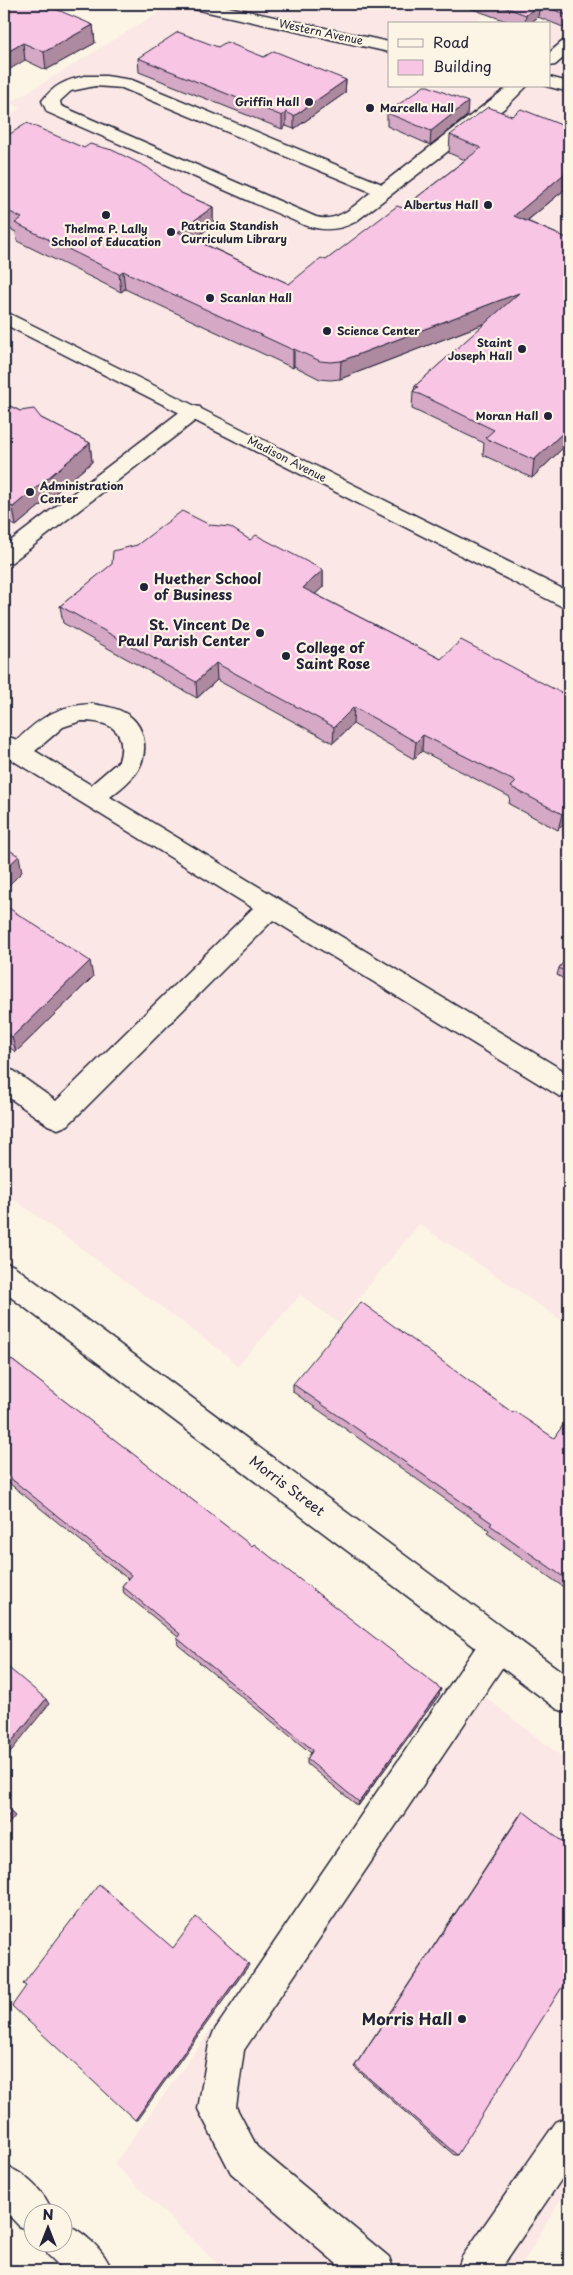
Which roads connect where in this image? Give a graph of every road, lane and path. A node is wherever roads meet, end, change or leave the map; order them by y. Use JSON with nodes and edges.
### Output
{"nodes":[{"id":1,"x":194,"y":4,"type":"edge"},
{"id":2,"x":569,"y":44,"type":"edge"},
{"id":3,"x":388,"y":47,"type":"edge"},
{"id":4,"x":550,"y":60,"type":"edge"},
{"id":5,"x":550,"y":82,"type":"edge"},
{"id":6,"x":569,"y":87,"type":"edge"},
{"id":7,"x":516,"y":88,"type":"edge"},
{"id":8,"x":384,"y":191,"type":"junction"},
{"id":9,"x":4,"y":317,"type":"edge"},
{"id":10,"x":193,"y":412,"type":"junction"},
{"id":11,"x":4,"y":557,"type":"edge"},
{"id":12,"x":569,"y":601,"type":"edge"},
{"id":13,"x":11,"y":748,"type":"edge"},
{"id":14,"x":92,"y":798,"type":"junction"},
{"id":15,"x":270,"y":906,"type":"junction"},
{"id":16,"x":4,"y":1079,"type":"edge"},
{"id":17,"x":569,"y":1088,"type":"edge"},
{"id":18,"x":4,"y":1275,"type":"edge"},
{"id":19,"x":498,"y":1644,"type":"junction"},
{"id":20,"x":569,"y":1697,"type":"edge"},
{"id":21,"x":569,"y":2135,"type":"edge"},
{"id":22,"x":4,"y":2184,"type":"edge"},
{"id":23,"x":23,"y":2202,"type":"edge"},
{"id":24,"x":72,"y":2251,"type":"edge"},
{"id":25,"x":93,"y":2271,"type":"edge"},
{"id":26,"x":375,"y":2271,"type":"edge"},
{"id":27,"x":476,"y":2271,"type":"edge"}],
"edges":[{"from":1,"to":3,"type":"street","name":"Western Avenue"},
{"from":2,"to":4,"type":"street"},
{"from":5,"to":6,"type":"street"},
{"from":7,"to":8,"type":"street"},
{"from":8,"to":8,"type":"street"},
{"from":9,"to":10,"type":"street","name":"Madison Avenue"},
{"from":10,"to":11,"type":"street"},
{"from":10,"to":12,"type":"street","name":"Madison Avenue"},
{"from":13,"to":14,"type":"street"},
{"from":13,"to":14,"type":"street"},
{"from":14,"to":15,"type":"street"},
{"from":15,"to":16,"type":"street"},
{"from":15,"to":17,"type":"street"},
{"from":18,"to":19,"type":"street","name":"Morris Street"},
{"from":19,"to":20,"type":"street","name":"Morris Street"},
{"from":19,"to":26,"type":"street"},
{"from":21,"to":27,"type":"street"},
{"from":22,"to":23,"type":"street"},
{"from":24,"to":25,"type":"street"}]}
